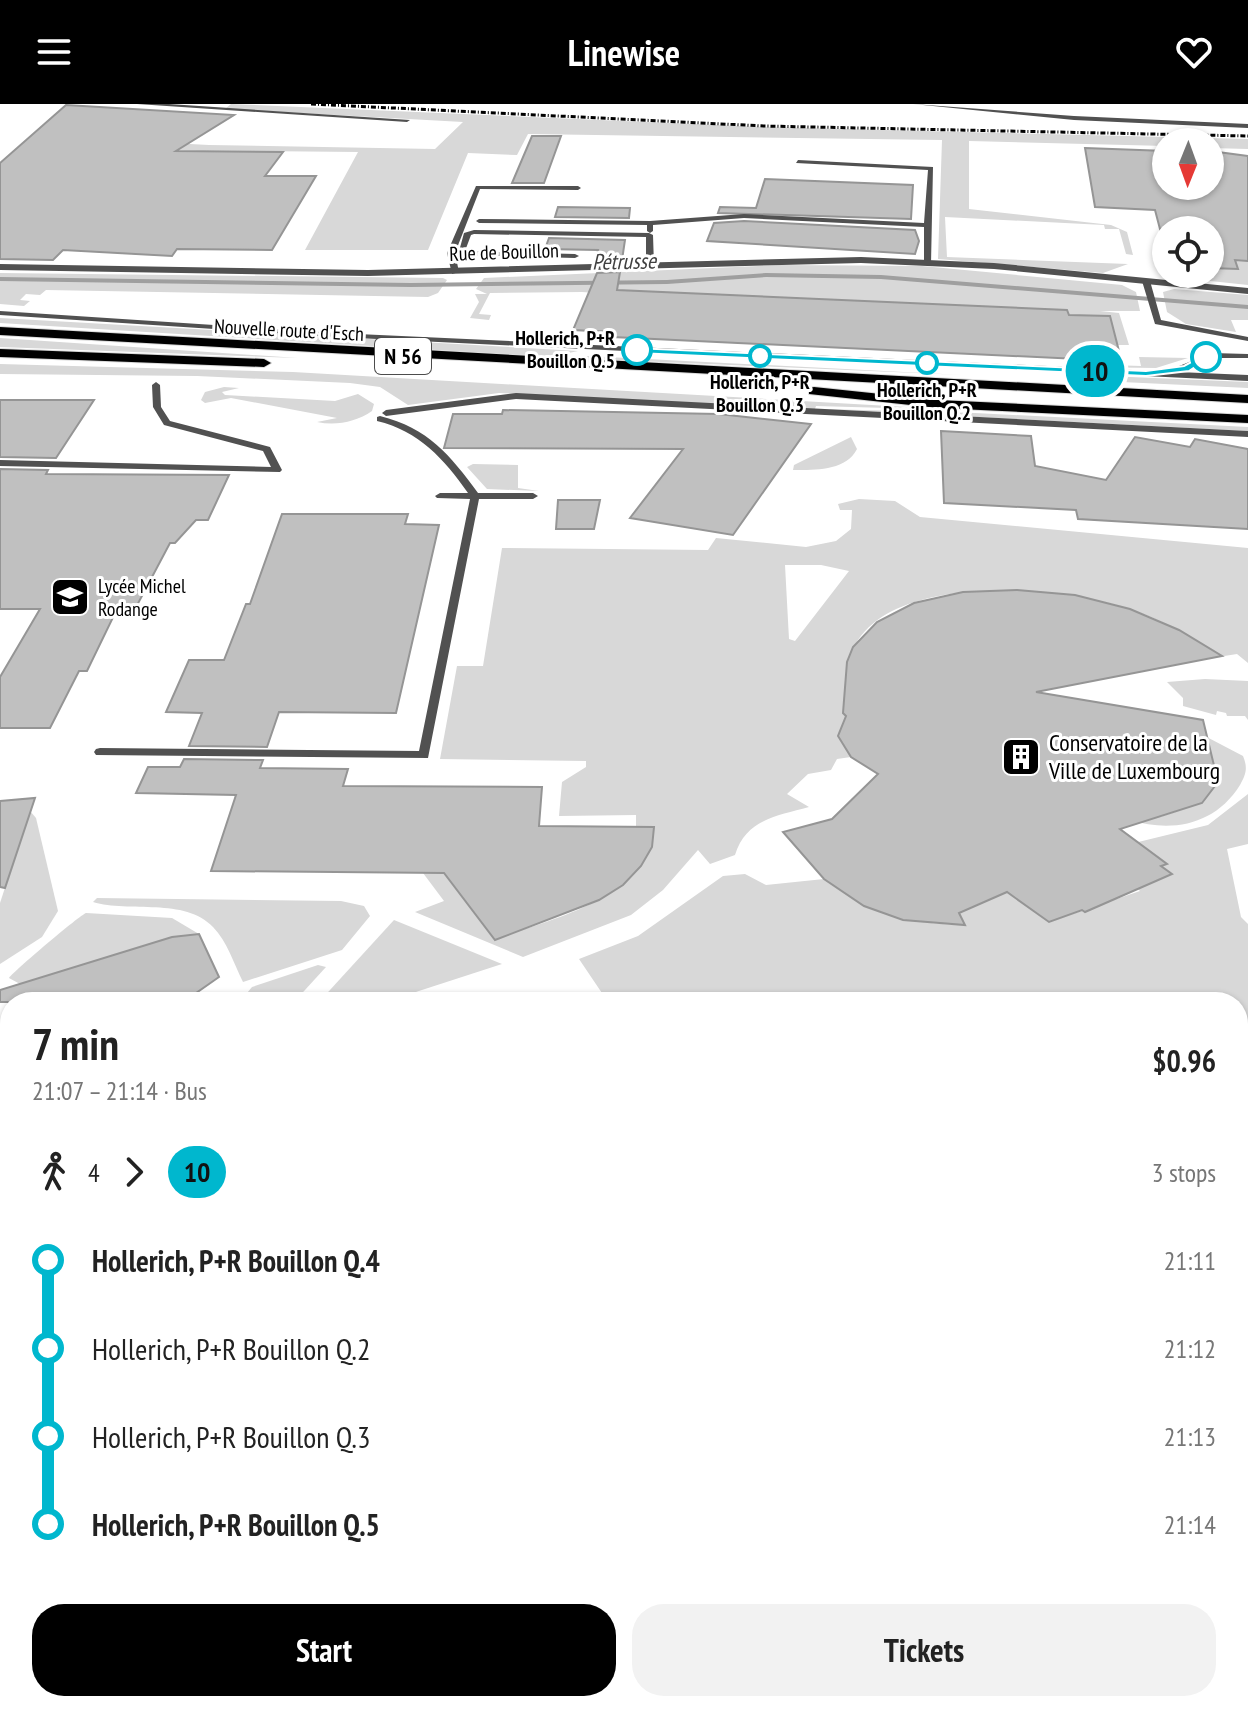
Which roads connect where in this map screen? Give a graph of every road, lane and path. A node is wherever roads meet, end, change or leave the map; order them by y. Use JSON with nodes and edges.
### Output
{"nodes":[{"id":1,"x":140,"y":104,"type":"edge"},
{"id":2,"x":916,"y":104,"type":"edge"},
{"id":3,"x":407,"y":120,"type":"dead end"},
{"id":4,"x":1248,"y":126,"type":"edge"},
{"id":5,"x":798,"y":162,"type":"dead end"},
{"id":6,"x":578,"y":188,"type":"dead end"},
{"id":7,"x":479,"y":221,"type":"dead end"},
{"id":8,"x":650,"y":223,"type":"junction"},
{"id":9,"x":927,"y":225,"type":"junction"},
{"id":10,"x":649,"y":235,"type":"junction"},
{"id":11,"x":575,"y":256,"type":"dead end"},
{"id":12,"x":928,"y":262,"type":"junction"},
{"id":13,"x":650,"y":265,"type":"junction"},
{"id":14,"x":0,"y":267,"type":"edge"},
{"id":15,"x":455,"y":272,"type":"junction"},
{"id":16,"x":1146,"y":281,"type":"junction"},
{"id":17,"x":1248,"y":291,"type":"edge"},
{"id":18,"x":0,"y":313,"type":"edge"},
{"id":19,"x":1200,"y":330,"type":"junction"},
{"id":20,"x":0,"y":331,"type":"edge"},
{"id":21,"x":1248,"y":339,"type":"edge"},
{"id":22,"x":1205,"y":340,"type":"dead end"},
{"id":23,"x":1,"y":353,"type":"edge"},
{"id":24,"x":1248,"y":356,"type":"edge"},
{"id":25,"x":1201,"y":362,"type":"junction"},
{"id":26,"x":1146,"y":373,"type":"junction"},
{"id":27,"x":807,"y":376,"type":"junction"},
{"id":28,"x":1230,"y":377,"type":"junction"},
{"id":29,"x":1248,"y":378,"type":"edge"},
{"id":30,"x":156,"y":385,"type":"dead end"},
{"id":31,"x":797,"y":389,"type":"junction"},
{"id":32,"x":1248,"y":391,"type":"edge"},
{"id":33,"x":1248,"y":399,"type":"edge"},
{"id":34,"x":1248,"y":410,"type":"edge"},
{"id":35,"x":1248,"y":419,"type":"edge"},
{"id":36,"x":1112,"y":427,"type":"junction"},
{"id":37,"x":1248,"y":436,"type":"edge"},
{"id":38,"x":1105,"y":438,"type":"dead end"},
{"id":39,"x":0,"y":463,"type":"edge"},
{"id":40,"x":440,"y":496,"type":"dead end"},
{"id":41,"x":475,"y":496,"type":"junction"},
{"id":42,"x":533,"y":496,"type":"dead end"},
{"id":43,"x":100,"y":752,"type":"dead end"}],
"edges":[{"from":1,"to":3,"type":"lane"},
{"from":2,"to":4,"type":"street"},
{"from":5,"to":9,"type":"lane"},
{"from":6,"to":15,"type":"lane"},
{"from":7,"to":8,"type":"lane"},
{"from":8,"to":9,"type":"lane"},
{"from":8,"to":10,"type":"lane"},
{"from":9,"to":12,"type":"lane"},
{"from":10,"to":11,"type":"lane"},
{"from":10,"to":13,"type":"lane"},
{"from":12,"to":13,"type":"street","name":"Rue de Bouillon"},
{"from":12,"to":16,"type":"street","name":"Rue de Bouillon"},
{"from":13,"to":15,"type":"street","name":"Rue de Bouillon"},
{"from":14,"to":15,"type":"street","name":"Rue de Bouillon"},
{"from":16,"to":17,"type":"street","name":"Rue de Bouillon"},
{"from":16,"to":19,"type":"lane"},
{"from":18,"to":26,"type":"lane"},
{"from":19,"to":21,"type":"lane"},
{"from":19,"to":22,"type":"lane"},
{"from":20,"to":27,"type":"highway","name":"Nouvelle route d'Esch","number":"N 56"},
{"from":23,"to":31,"type":"highway","name":"Nouvelle route d'Esch","number":"N 56"},
{"from":24,"to":25,"type":"lane"},
{"from":25,"to":26,"type":"lane"},
{"from":25,"to":28,"type":"lane"},
{"from":26,"to":28,"type":"lane"},
{"from":27,"to":32,"type":"highway","number":"N 56"},
{"from":27,"to":33,"type":"highway","name":"Nouvelle route d'Esch","number":"N 56"},
{"from":28,"to":29,"type":"lane"},
{"from":30,"to":39,"type":"lane"},
{"from":31,"to":34,"type":"highway","name":"Nouvelle route d'Esch","number":"N 56"},
{"from":31,"to":35,"type":"highway"},
{"from":36,"to":37,"type":"lane"},
{"from":36,"to":38,"type":"lane"},
{"from":36,"to":41,"type":"lane"},
{"from":40,"to":41,"type":"lane"},
{"from":41,"to":42,"type":"lane"},
{"from":41,"to":43,"type":"lane"}]}
